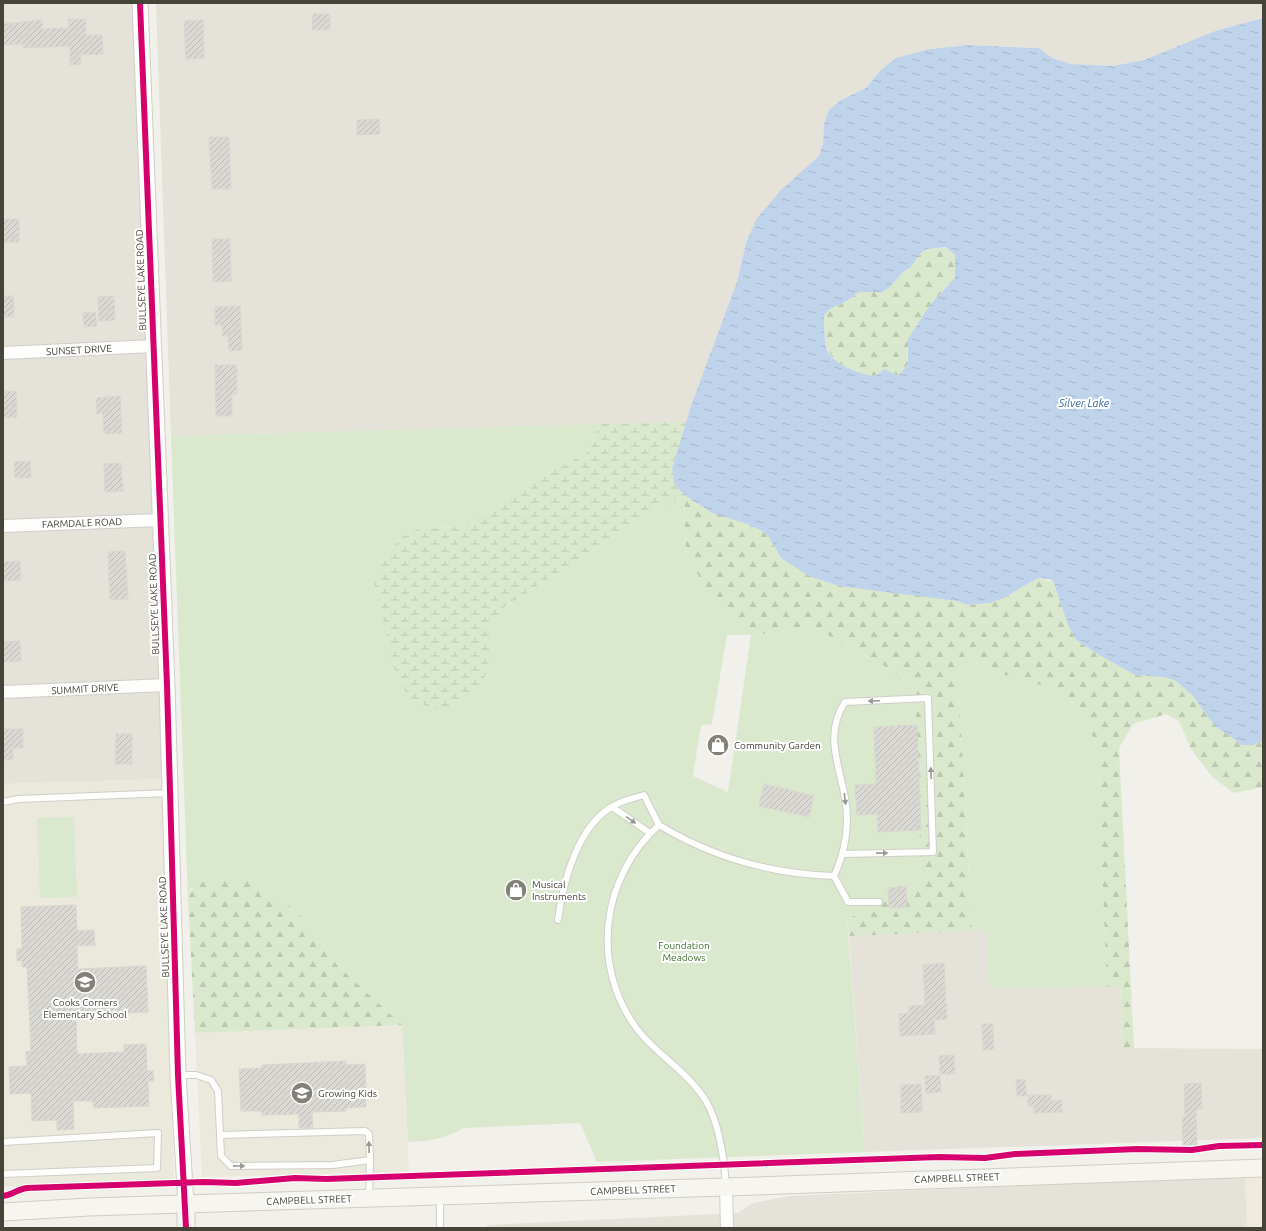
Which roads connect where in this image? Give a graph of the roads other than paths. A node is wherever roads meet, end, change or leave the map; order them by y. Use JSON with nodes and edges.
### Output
{"nodes":[{"id":1,"x":140,"y":3,"type":"edge"},
{"id":2,"x":154,"y":346,"type":"junction"},
{"id":3,"x":3,"y":353,"type":"edge"},
{"id":4,"x":160,"y":520,"type":"junction"},
{"id":5,"x":3,"y":526,"type":"edge"},
{"id":6,"x":167,"y":685,"type":"junction"},
{"id":7,"x":3,"y":692,"type":"edge"},
{"id":8,"x":170,"y":793,"type":"junction"},
{"id":9,"x":3,"y":802,"type":"edge"},
{"id":10,"x":612,"y":807,"type":"junction"},
{"id":11,"x":659,"y":825,"type":"junction"},
{"id":12,"x":650,"y":833,"type":"junction"},
{"id":13,"x":843,"y":854,"type":"junction"},
{"id":14,"x":834,"y":876,"type":"junction"},
{"id":15,"x":879,"y":902,"type":"dead end"},
{"id":16,"x":558,"y":920,"type":"dead end"},
{"id":17,"x":178,"y":1075,"type":"junction"},
{"id":18,"x":220,"y":1137,"type":"junction"},
{"id":19,"x":3,"y":1142,"type":"edge"},
{"id":20,"x":370,"y":1160,"type":"junction"},
{"id":21,"x":1263,"y":1168,"type":"edge"},
{"id":22,"x":3,"y":1174,"type":"edge"},
{"id":23,"x":726,"y":1187,"type":"junction"},
{"id":24,"x":440,"y":1195,"type":"junction"},
{"id":25,"x":369,"y":1198,"type":"junction"},
{"id":26,"x":186,"y":1204,"type":"junction"},
{"id":27,"x":3,"y":1212,"type":"edge"},
{"id":28,"x":186,"y":1228,"type":"edge"},
{"id":29,"x":440,"y":1228,"type":"edge"},
{"id":30,"x":727,"y":1228,"type":"edge"}],
"edges":[{"from":1,"to":2,"type":"street","name":"BULLSEYE LAKE ROAD"},
{"from":2,"to":3,"type":"street","name":"SUNSET DRIVE"},
{"from":2,"to":4,"type":"street","name":"BULLSEYE LAKE ROAD"},
{"from":4,"to":5,"type":"street","name":"FARMDALE ROAD"},
{"from":4,"to":6,"type":"street","name":"BULLSEYE LAKE ROAD"},
{"from":6,"to":7,"type":"street","name":"SUMMIT DRIVE"},
{"from":6,"to":8,"type":"street","name":"BULLSEYE LAKE ROAD"},
{"from":8,"to":9,"type":"lane"},
{"from":8,"to":17,"type":"street","name":"BULLSEYE LAKE ROAD"},
{"from":10,"to":11,"type":"lane"},
{"from":10,"to":12,"type":"lane","one_way":true},
{"from":10,"to":16,"type":"lane"},
{"from":11,"to":12,"type":"lane"},
{"from":11,"to":14,"type":"lane"},
{"from":12,"to":23,"type":"lane"},
{"from":13,"to":13,"type":"lane","one_way":true},
{"from":13,"to":14,"type":"lane"},
{"from":14,"to":15,"type":"lane"},
{"from":17,"to":18,"type":"lane"},
{"from":17,"to":26,"type":"street","name":"BULLSEYE LAKE ROAD"},
{"from":18,"to":20,"type":"lane","one_way":true},
{"from":20,"to":18,"type":"lane","one_way":true},
{"from":19,"to":22,"type":"lane"},
{"from":20,"to":25,"type":"lane"},
{"from":21,"to":23,"type":"main road","name":"CAMPBELL STREET"},
{"from":23,"to":24,"type":"main road","name":"CAMPBELL STREET"},
{"from":23,"to":30,"type":"street"},
{"from":24,"to":25,"type":"main road","name":"CAMPBELL STREET"},
{"from":24,"to":29,"type":"lane"},
{"from":25,"to":26,"type":"main road","name":"CAMPBELL STREET"},
{"from":26,"to":27,"type":"main road","name":"CAMPBELL STREET"},
{"from":26,"to":28,"type":"main road"}]}
